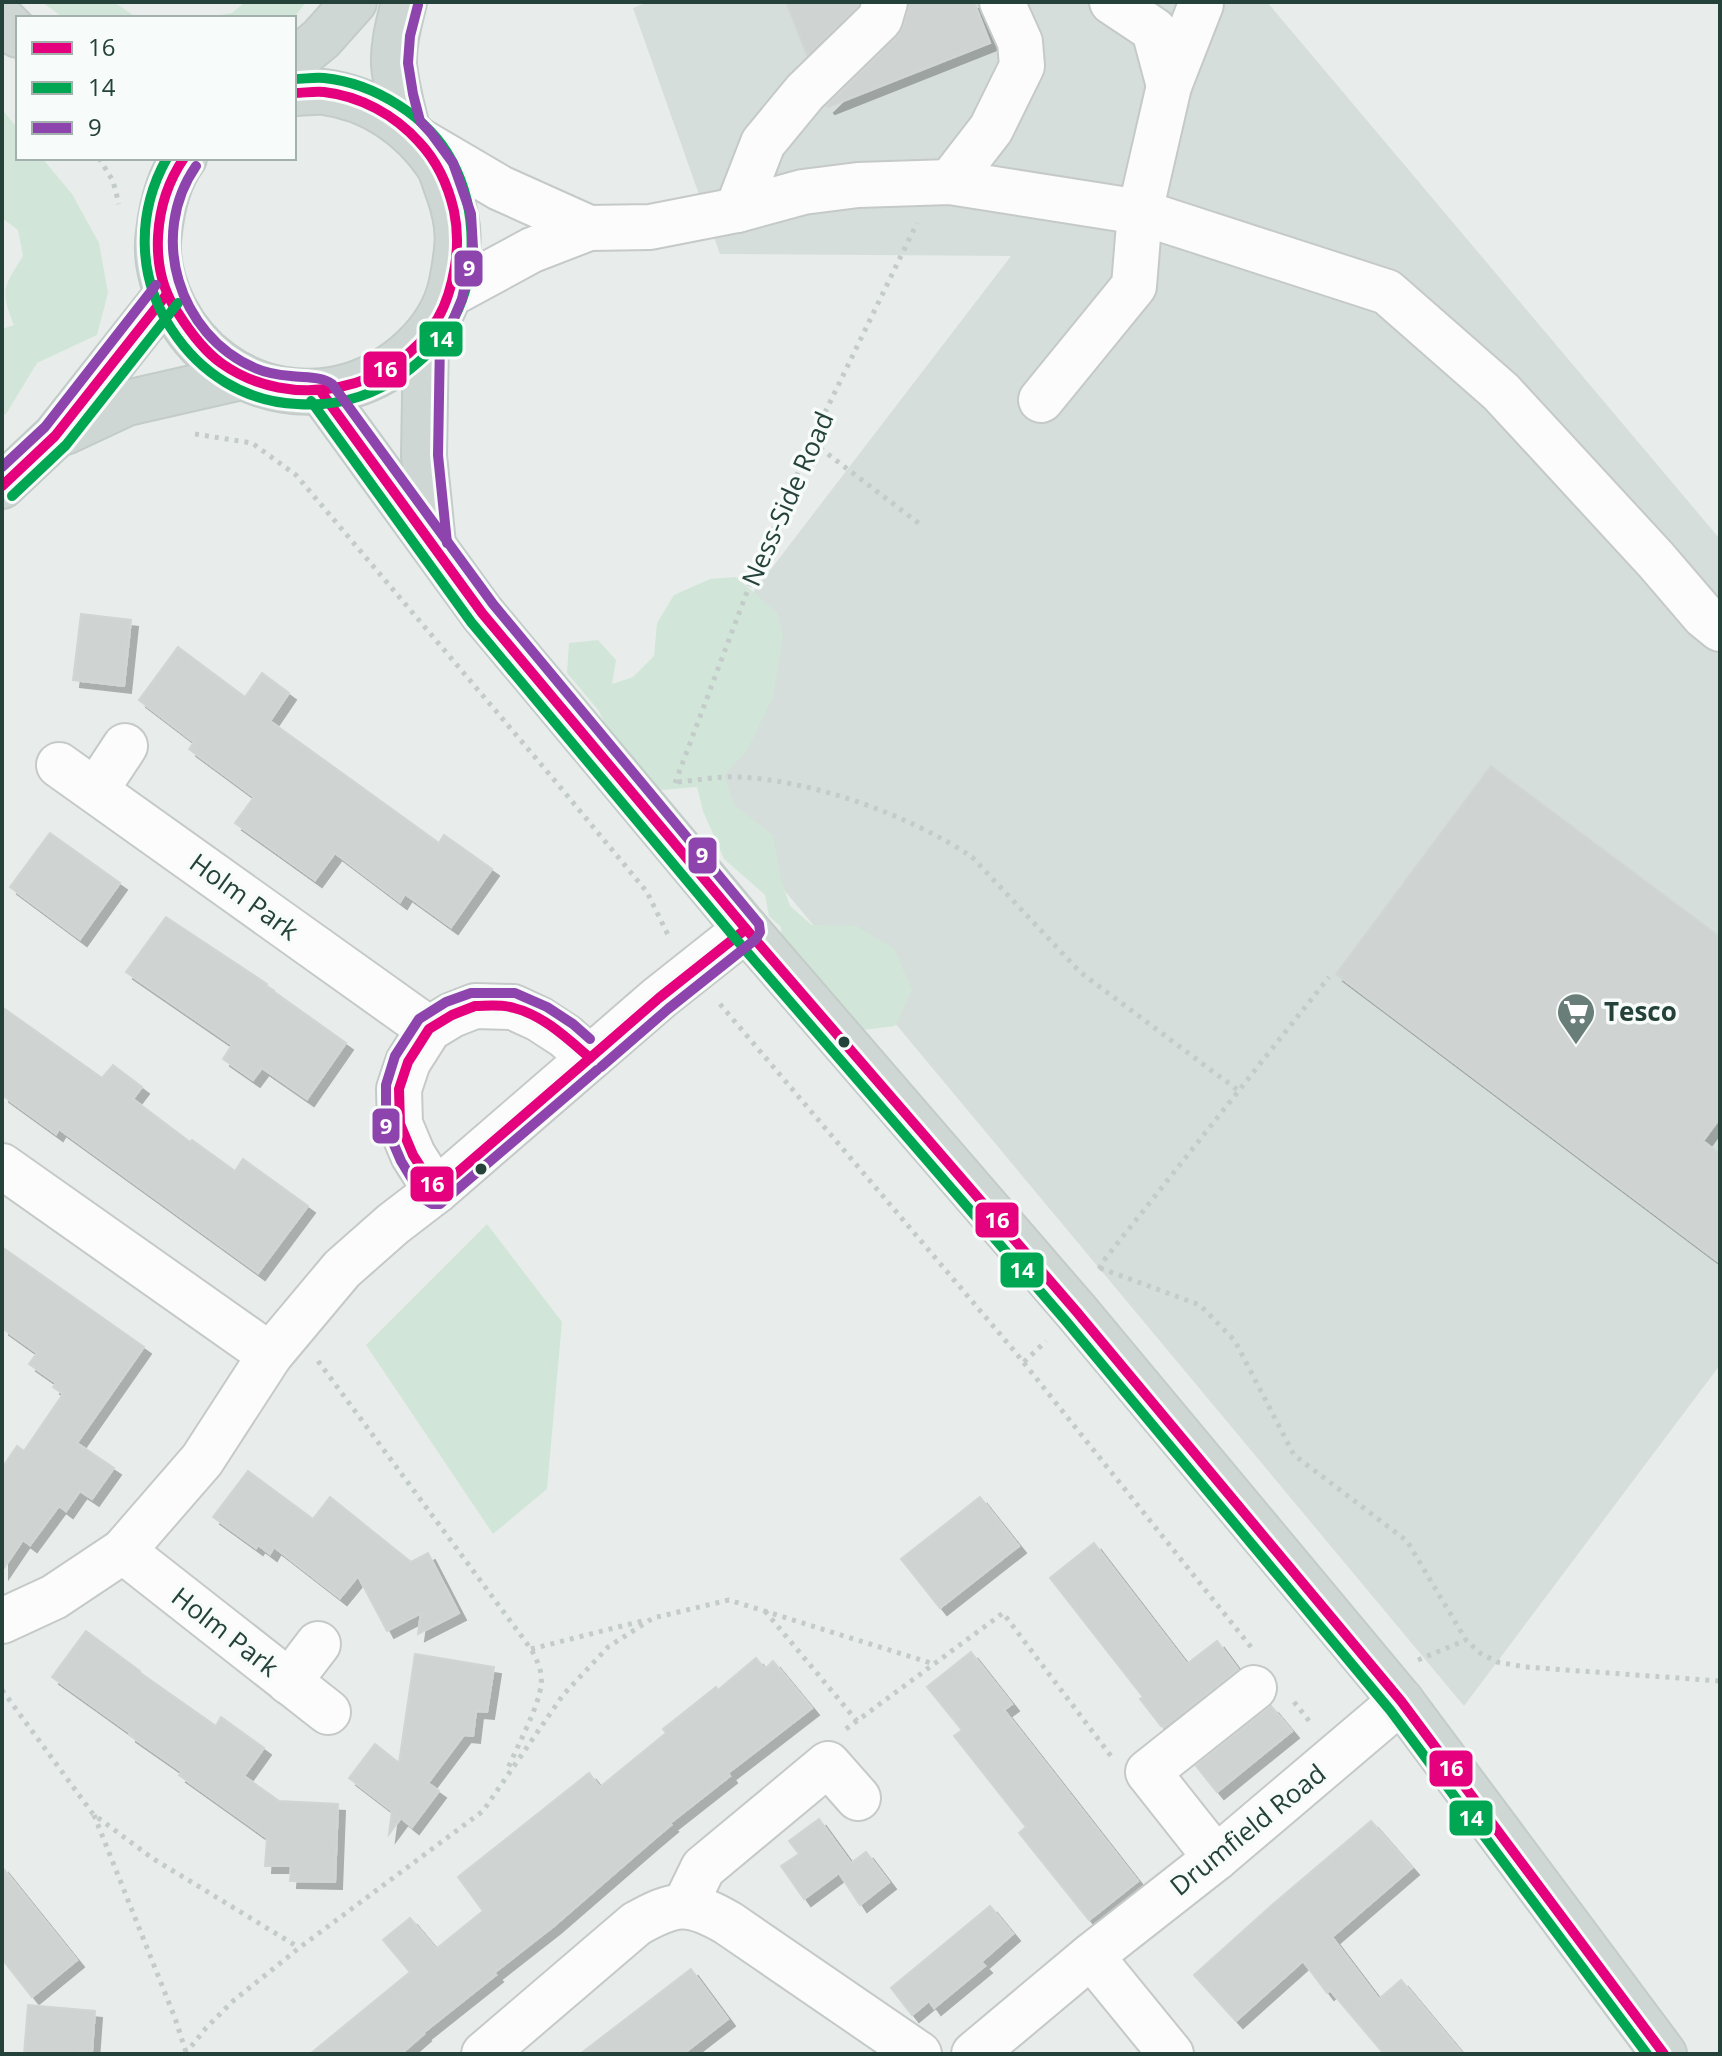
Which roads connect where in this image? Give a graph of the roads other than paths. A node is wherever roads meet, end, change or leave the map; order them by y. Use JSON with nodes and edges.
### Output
{"nodes":[{"id":1,"x":354,"y":2,"type":"edge"},
{"id":2,"x":404,"y":2,"type":"edge"},
{"id":3,"x":885,"y":2,"type":"edge"},
{"id":4,"x":1002,"y":2,"type":"edge"},
{"id":5,"x":1112,"y":2,"type":"edge"},
{"id":6,"x":1201,"y":4,"type":"edge"},
{"id":7,"x":296,"y":59,"type":"edge"},
{"id":8,"x":1169,"y":86,"type":"junction"},
{"id":9,"x":296,"y":93,"type":"edge"},
{"id":10,"x":414,"y":134,"type":"junction"},
{"id":11,"x":178,"y":160,"type":"edge"},
{"id":12,"x":938,"y":183,"type":"junction"},
{"id":13,"x":737,"y":210,"type":"junction"},
{"id":14,"x":1140,"y":212,"type":"junction"},
{"id":15,"x":589,"y":228,"type":"junction"},
{"id":16,"x":167,"y":294,"type":"junction"},
{"id":17,"x":449,"y":295,"type":"junction"},
{"id":18,"x":426,"y":336,"type":"junction"},
{"id":19,"x":241,"y":377,"type":"junction"},
{"id":20,"x":322,"y":393,"type":"junction"},
{"id":21,"x":1041,"y":400,"type":"dead end"},
{"id":22,"x":55,"y":436,"type":"junction"},
{"id":23,"x":2,"y":486,"type":"edge"},
{"id":24,"x":433,"y":544,"type":"junction"},
{"id":25,"x":1720,"y":629,"type":"edge"},
{"id":26,"x":125,"y":746,"type":"dead end"},
{"id":27,"x":59,"y":765,"type":"dead end"},
{"id":28,"x":96,"y":790,"type":"junction"},
{"id":29,"x":746,"y":929,"type":"junction"},
{"id":30,"x":429,"y":1029,"type":"junction"},
{"id":31,"x":590,"y":1058,"type":"junction"},
{"id":32,"x":2,"y":1166,"type":"edge"},
{"id":33,"x":436,"y":1191,"type":"junction"},
{"id":34,"x":270,"y":1355,"type":"junction"},
{"id":35,"x":123,"y":1551,"type":"junction"},
{"id":36,"x":2,"y":1621,"type":"edge"},
{"id":37,"x":318,"y":1644,"type":"dead end"},
{"id":38,"x":289,"y":1682,"type":"junction"},
{"id":39,"x":1254,"y":1688,"type":"dead end"},
{"id":40,"x":1401,"y":1701,"type":"junction"},
{"id":41,"x":328,"y":1712,"type":"dead end"},
{"id":42,"x":858,"y":1798,"type":"dead end"},
{"id":43,"x":1216,"y":1858,"type":"junction"},
{"id":44,"x":685,"y":1905,"type":"junction"},
{"id":45,"x":1091,"y":1956,"type":"junction"},
{"id":46,"x":484,"y":2054,"type":"edge"},
{"id":47,"x":919,"y":2054,"type":"edge"},
{"id":48,"x":974,"y":2054,"type":"edge"},
{"id":49,"x":1171,"y":2054,"type":"edge"},
{"id":50,"x":1664,"y":2054,"type":"edge"}],
"edges":[{"from":1,"to":7,"type":"main road"},
{"from":2,"to":10,"type":"main road"},
{"from":3,"to":13,"type":"street"},
{"from":4,"to":12,"type":"street"},
{"from":5,"to":8,"type":"street"},
{"from":6,"to":8,"type":"street"},
{"from":8,"to":14,"type":"street"},
{"from":9,"to":10,"type":"main road"},
{"from":10,"to":15,"type":"street"},
{"from":10,"to":17,"type":"main road"},
{"from":11,"to":16,"type":"main road"},
{"from":12,"to":13,"type":"street"},
{"from":12,"to":14,"type":"street"},
{"from":13,"to":15,"type":"street"},
{"from":14,"to":21,"type":"street"},
{"from":14,"to":25,"type":"street"},
{"from":15,"to":17,"type":"street"},
{"from":16,"to":19,"type":"main road"},
{"from":16,"to":22,"type":"main road"},
{"from":17,"to":18,"type":"main road"},
{"from":18,"to":20,"type":"main road"},
{"from":18,"to":24,"type":"main road"},
{"from":19,"to":20,"type":"main road"},
{"from":19,"to":22,"type":"main road"},
{"from":20,"to":24,"type":"main road"},
{"from":22,"to":23,"type":"main road"},
{"from":24,"to":29,"type":"main road"},
{"from":26,"to":28,"type":"street"},
{"from":27,"to":28,"type":"street","name":"Holm Park"},
{"from":28,"to":30,"type":"street","name":"Holm Park"},
{"from":29,"to":31,"type":"street"},
{"from":29,"to":40,"type":"main road"},
{"from":30,"to":31,"type":"street"},
{"from":30,"to":33,"type":"street"},
{"from":31,"to":33,"type":"street"},
{"from":32,"to":34,"type":"street"},
{"from":33,"to":34,"type":"street"},
{"from":34,"to":35,"type":"street"},
{"from":35,"to":36,"type":"street"},
{"from":35,"to":38,"type":"street","name":"Holm Park"},
{"from":37,"to":38,"type":"street"},
{"from":38,"to":41,"type":"street","name":"Holm Park"},
{"from":39,"to":43,"type":"street"},
{"from":40,"to":43,"type":"street","name":"Drumfield Road"},
{"from":40,"to":50,"type":"main road"},
{"from":42,"to":44,"type":"street"},
{"from":43,"to":45,"type":"street","name":"Drumfield Road"},
{"from":44,"to":46,"type":"street"},
{"from":44,"to":47,"type":"street"},
{"from":45,"to":48,"type":"street","name":"Drumfield Road"},
{"from":45,"to":49,"type":"street"}]}
